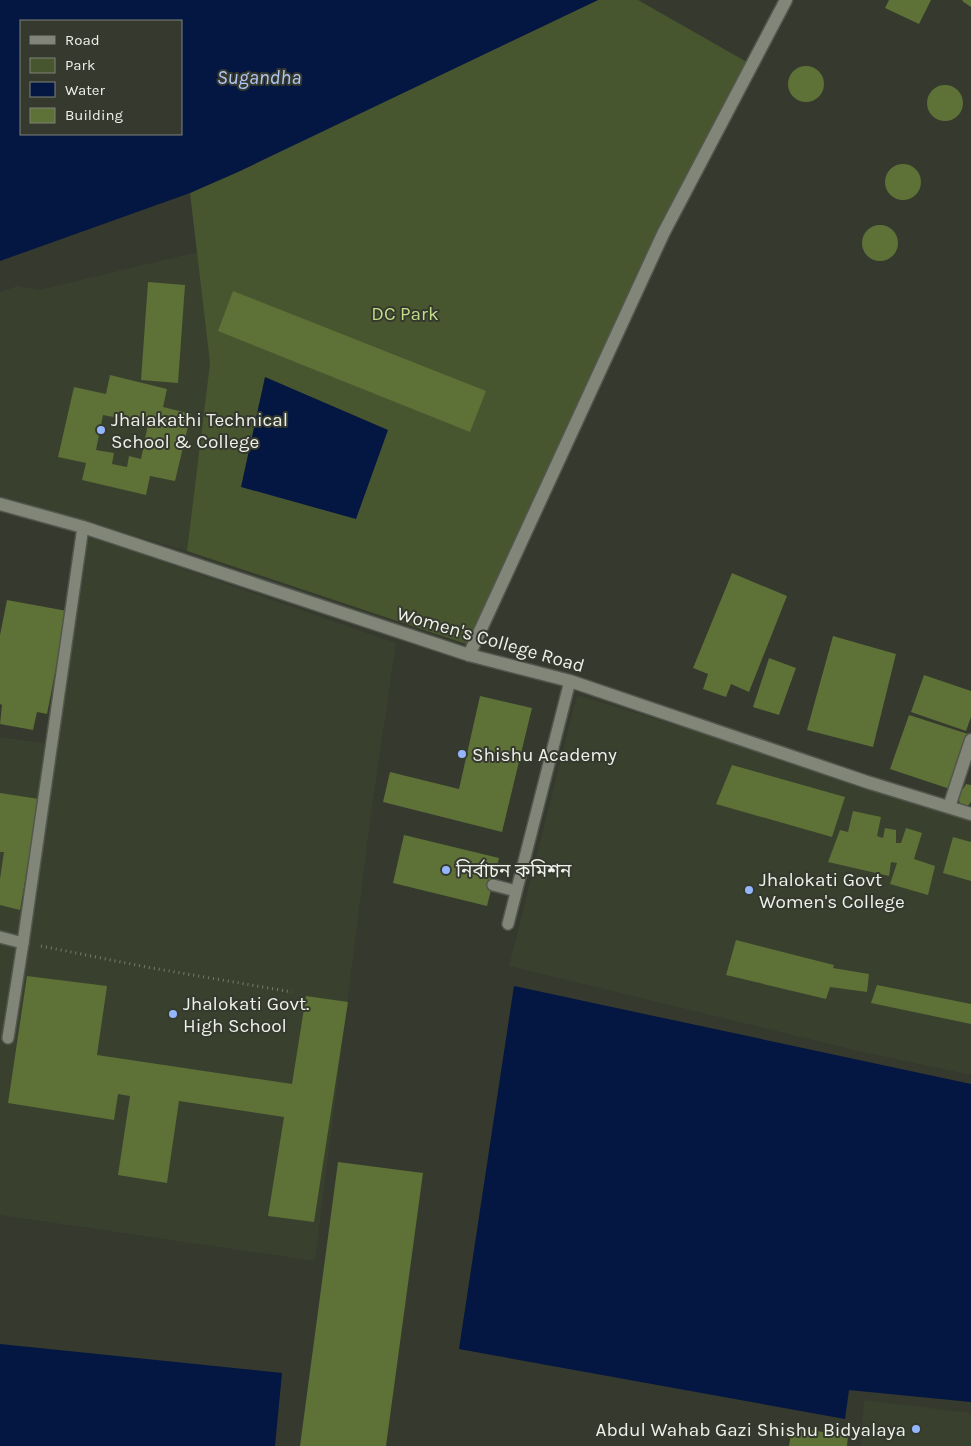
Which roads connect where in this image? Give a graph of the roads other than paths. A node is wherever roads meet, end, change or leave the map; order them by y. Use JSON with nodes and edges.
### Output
{"nodes":[{"id":1,"x":786,"y":0,"type":"edge"},
{"id":2,"x":0,"y":504,"type":"edge"},
{"id":3,"x":83,"y":527,"type":"junction"},
{"id":4,"x":469,"y":655,"type":"junction"},
{"id":5,"x":570,"y":681,"type":"junction"},
{"id":6,"x":971,"y":740,"type":"edge"},
{"id":7,"x":949,"y":807,"type":"junction"},
{"id":8,"x":971,"y":814,"type":"edge"},
{"id":9,"x":493,"y":885,"type":"dead end"},
{"id":10,"x":516,"y":892,"type":"junction"},
{"id":11,"x":508,"y":924,"type":"dead end"},
{"id":12,"x":0,"y":937,"type":"edge"},
{"id":13,"x":23,"y":943,"type":"junction"},
{"id":14,"x":8,"y":1038,"type":"dead end"}],
"edges":[{"from":1,"to":4,"type":"street"},
{"from":2,"to":3,"type":"street","name":"Women's College Road"},
{"from":3,"to":4,"type":"street","name":"Women's College Road"},
{"from":3,"to":13,"type":"lane"},
{"from":4,"to":5,"type":"street","name":"Women's College Road"},
{"from":5,"to":7,"type":"street","name":"Women's College Road"},
{"from":5,"to":10,"type":"lane"},
{"from":6,"to":7,"type":"street"},
{"from":7,"to":8,"type":"street","name":"Women's College Road"},
{"from":9,"to":10,"type":"lane"},
{"from":10,"to":11,"type":"lane"},
{"from":12,"to":13,"type":"lane"},
{"from":13,"to":14,"type":"lane"}]}
